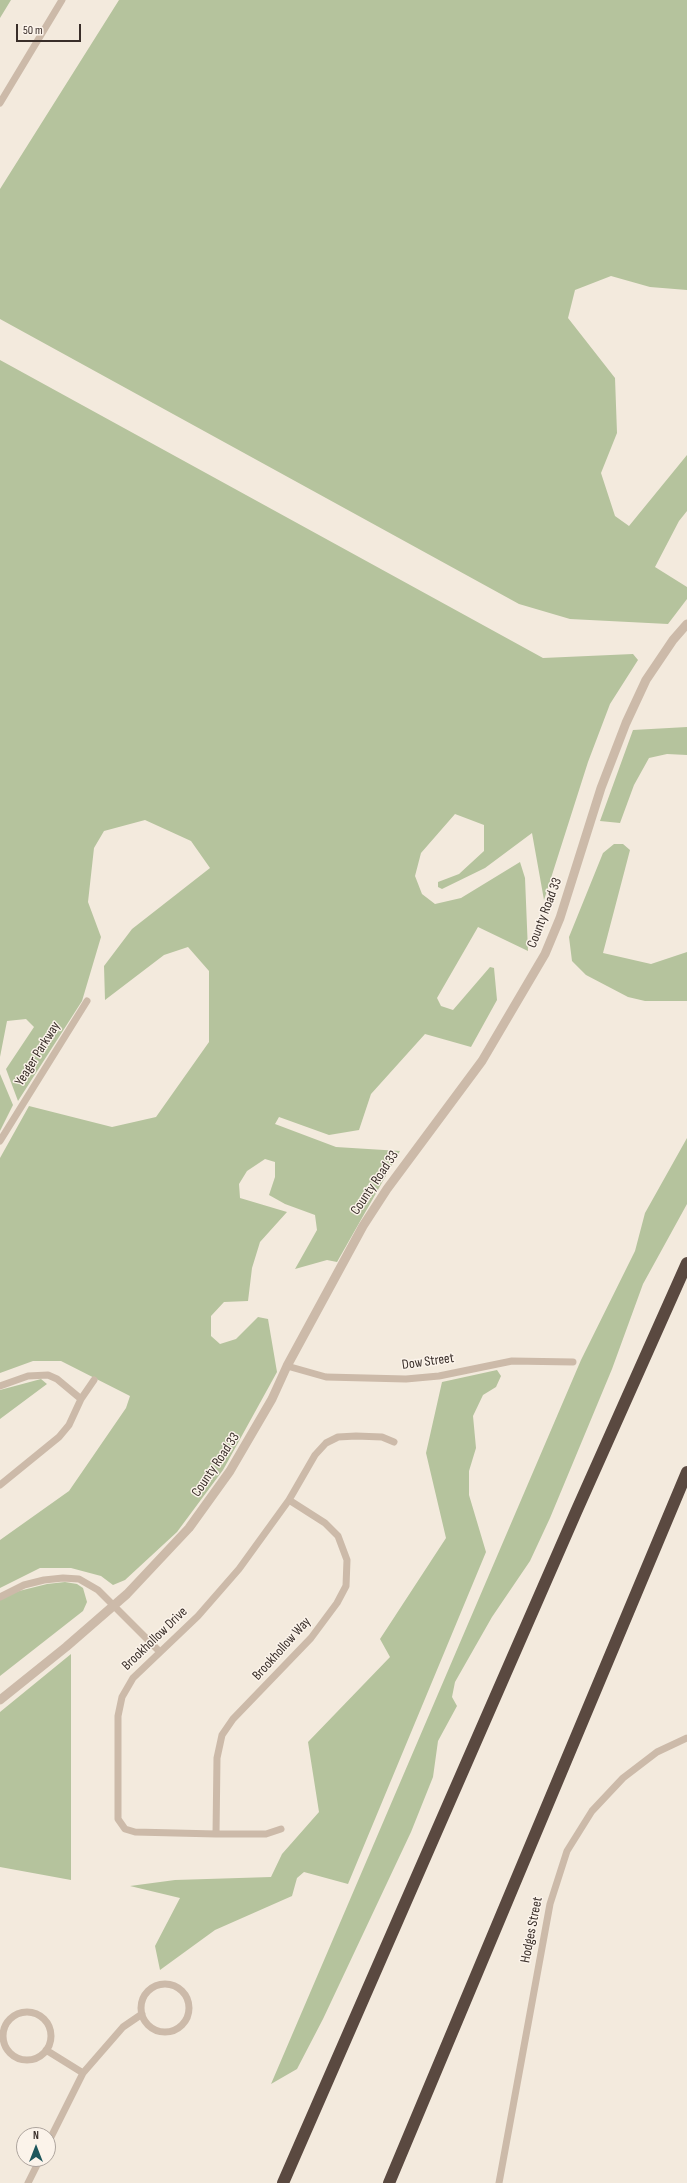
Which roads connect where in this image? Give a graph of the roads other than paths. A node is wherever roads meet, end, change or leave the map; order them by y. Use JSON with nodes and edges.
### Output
{"nodes":[{"id":1,"x":62,"y":0,"type":"edge"},
{"id":2,"x":0,"y":104,"type":"edge"},
{"id":3,"x":687,"y":624,"type":"edge"},
{"id":4,"x":86,"y":1001,"type":"dead end"},
{"id":5,"x":0,"y":1141,"type":"edge"},
{"id":6,"x":687,"y":1263,"type":"edge"},
{"id":7,"x":574,"y":1362,"type":"dead end"},
{"id":8,"x":287,"y":1366,"type":"junction"},
{"id":9,"x":94,"y":1380,"type":"dead end"},
{"id":10,"x":0,"y":1386,"type":"edge"},
{"id":11,"x":81,"y":1399,"type":"junction"},
{"id":12,"x":394,"y":1442,"type":"dead end"},
{"id":13,"x":687,"y":1472,"type":"edge"},
{"id":14,"x":0,"y":1485,"type":"edge"},
{"id":15,"x":289,"y":1500,"type":"junction"},
{"id":16,"x":0,"y":1597,"type":"edge"},
{"id":17,"x":113,"y":1605,"type":"junction"},
{"id":18,"x":159,"y":1652,"type":"junction"},
{"id":19,"x":0,"y":1700,"type":"edge"},
{"id":20,"x":687,"y":1738,"type":"edge"},
{"id":21,"x":281,"y":1829,"type":"dead end"},
{"id":22,"x":216,"y":1834,"type":"junction"},
{"id":23,"x":142,"y":2014,"type":"junction"},
{"id":24,"x":46,"y":2050,"type":"junction"},
{"id":25,"x":83,"y":2074,"type":"junction"},
{"id":26,"x":56,"y":2127,"type":"edge"},
{"id":27,"x":36,"y":2167,"type":"edge"},
{"id":28,"x":28,"y":2183,"type":"edge"},
{"id":29,"x":283,"y":2183,"type":"edge"},
{"id":30,"x":389,"y":2183,"type":"edge"},
{"id":31,"x":499,"y":2183,"type":"edge"}],
"edges":[{"from":1,"to":2,"type":"street"},
{"from":3,"to":8,"type":"street","name":"County Road 33"},
{"from":4,"to":5,"type":"street","name":"Yeager Parkway"},
{"from":6,"to":29,"type":"highway"},
{"from":7,"to":8,"type":"street","name":"Dow Street"},
{"from":8,"to":17,"type":"street","name":"County Road 33"},
{"from":9,"to":11,"type":"street"},
{"from":10,"to":11,"type":"street"},
{"from":11,"to":14,"type":"street"},
{"from":12,"to":15,"type":"street","name":"Brookhollow Drive"},
{"from":13,"to":30,"type":"highway"},
{"from":15,"to":18,"type":"street","name":"Brookhollow Drive"},
{"from":15,"to":22,"type":"street","name":"Brookhollow Way"},
{"from":16,"to":17,"type":"street"},
{"from":17,"to":18,"type":"street"},
{"from":17,"to":19,"type":"street","name":"County Road 33"},
{"from":18,"to":22,"type":"street","name":"Brookhollow Drive"},
{"from":20,"to":31,"type":"street","name":"Hodges Street"},
{"from":21,"to":22,"type":"street","name":"Brookhollow Drive"},
{"from":23,"to":23,"type":"street"},
{"from":23,"to":25,"type":"street"},
{"from":24,"to":24,"type":"street"},
{"from":24,"to":25,"type":"street"},
{"from":25,"to":26,"type":"street"},
{"from":27,"to":28,"type":"street"}]}
